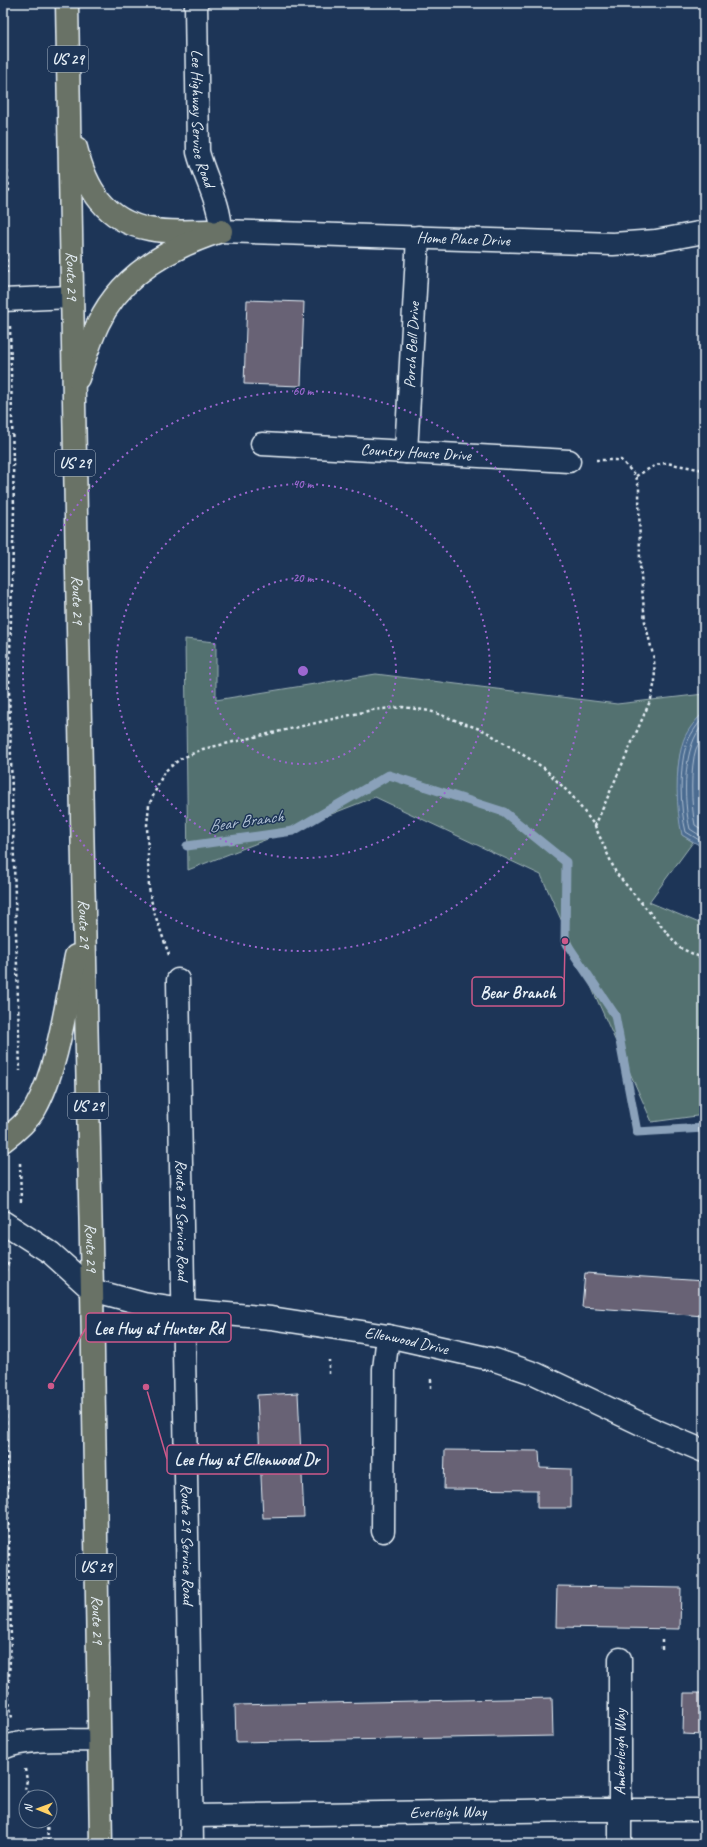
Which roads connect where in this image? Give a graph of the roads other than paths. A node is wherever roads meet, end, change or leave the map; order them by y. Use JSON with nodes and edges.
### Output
{"nodes":[{"id":1,"x":67,"y":3,"type":"edge"},
{"id":2,"x":196,"y":3,"type":"edge"},
{"id":3,"x":69,"y":119,"type":"junction"},
{"id":4,"x":221,"y":231,"type":"junction"},
{"id":5,"x":704,"y":232,"type":"edge"},
{"id":6,"x":418,"y":237,"type":"junction"},
{"id":7,"x":71,"y":297,"type":"junction"},
{"id":8,"x":3,"y":300,"type":"edge"},
{"id":9,"x":73,"y":389,"type":"junction"},
{"id":10,"x":262,"y":444,"type":"dead end"},
{"id":11,"x":406,"y":452,"type":"junction"},
{"id":12,"x":569,"y":461,"type":"road end"},
{"id":13,"x":84,"y":922,"type":"junction"},
{"id":14,"x":178,"y":980,"type":"road end"},
{"id":15,"x":3,"y":1141,"type":"edge"},
{"id":16,"x":10,"y":1226,"type":"edge"},
{"id":17,"x":92,"y":1290,"type":"junction"},
{"id":18,"x":183,"y":1310,"type":"junction"},
{"id":19,"x":388,"y":1336,"type":"junction"},
{"id":20,"x":704,"y":1450,"type":"edge"},
{"id":21,"x":383,"y":1531,"type":"dead end"},
{"id":22,"x":620,"y":1660,"type":"dead end"},
{"id":23,"x":99,"y":1740,"type":"junction"},
{"id":24,"x":11,"y":1746,"type":"edge"},
{"id":25,"x":620,"y":1810,"type":"junction"},
{"id":26,"x":704,"y":1810,"type":"edge"},
{"id":27,"x":192,"y":1816,"type":"junction"},
{"id":28,"x":101,"y":1844,"type":"edge"},
{"id":29,"x":192,"y":1844,"type":"edge"},
{"id":30,"x":620,"y":1844,"type":"edge"}],
"edges":[{"from":1,"to":3,"type":"main road","name":"Route 29","number":"US 29"},
{"from":2,"to":4,"type":"street","name":"Lee Highway Service Road"},
{"from":3,"to":4,"type":"main road"},
{"from":3,"to":7,"type":"main road","name":"Route 29","number":"US 29"},
{"from":4,"to":6,"type":"street","name":"Home Place Drive"},
{"from":4,"to":9,"type":"main road"},
{"from":5,"to":6,"type":"street","name":"Home Place Drive"},
{"from":6,"to":11,"type":"street","name":"Porch Bell Drive"},
{"from":7,"to":8,"type":"street"},
{"from":7,"to":9,"type":"main road","name":"Route 29","number":"US 29"},
{"from":9,"to":13,"type":"main road","name":"Route 29","number":"US 29"},
{"from":10,"to":11,"type":"street","name":"Country House Drive"},
{"from":11,"to":12,"type":"street","name":"Country House Drive"},
{"from":13,"to":15,"type":"main road"},
{"from":13,"to":17,"type":"main road","name":"Route 29","number":"US 29"},
{"from":14,"to":18,"type":"street","name":"Route 29 Service Road"},
{"from":16,"to":17,"type":"street"},
{"from":17,"to":18,"type":"street","name":"Ellenwood Drive"},
{"from":17,"to":23,"type":"main road","name":"Route 29","number":"US 29"},
{"from":18,"to":19,"type":"street","name":"Ellenwood Drive"},
{"from":18,"to":27,"type":"street","name":"Route 29 Service Road"},
{"from":19,"to":20,"type":"street","name":"Ellenwood Drive"},
{"from":19,"to":21,"type":"street"},
{"from":22,"to":25,"type":"street","name":"Amberleigh Way"},
{"from":23,"to":24,"type":"street"},
{"from":23,"to":28,"type":"main road","name":"Route 29","number":"US 29"},
{"from":25,"to":26,"type":"street","name":"Everleigh Way"},
{"from":25,"to":27,"type":"street","name":"Everleigh Way"},
{"from":25,"to":30,"type":"street","name":"Amberleigh Way"},
{"from":27,"to":29,"type":"street","name":"Route 29 Service Road"}]}
